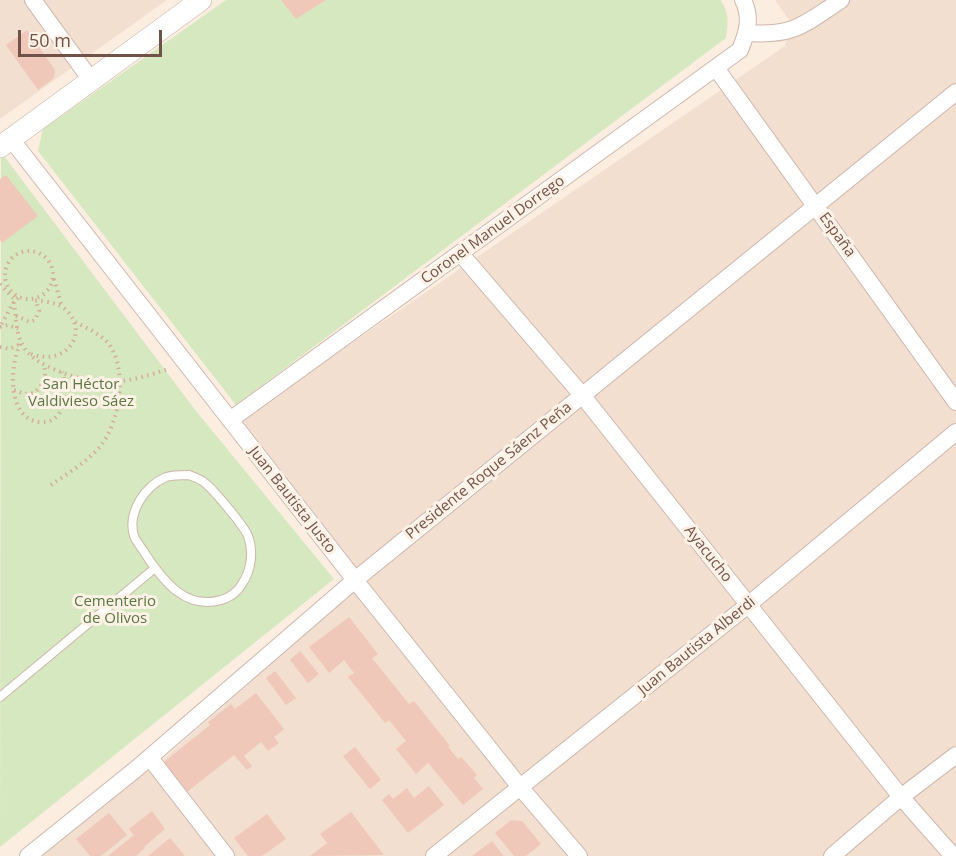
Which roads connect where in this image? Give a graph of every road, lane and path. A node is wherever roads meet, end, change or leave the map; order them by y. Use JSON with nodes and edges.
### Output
{"nodes":[{"id":1,"x":33,"y":0,"type":"edge"},
{"id":2,"x":201,"y":0,"type":"edge"},
{"id":3,"x":743,"y":0,"type":"edge"},
{"id":4,"x":841,"y":0,"type":"edge"},
{"id":5,"x":748,"y":33,"type":"junction"},
{"id":6,"x":716,"y":68,"type":"junction"},
{"id":7,"x":91,"y":80,"type":"junction"},
{"id":8,"x":956,"y":92,"type":"edge"},
{"id":9,"x":5,"y":143,"type":"edge"},
{"id":10,"x":816,"y":205,"type":"junction"},
{"id":11,"x":460,"y":253,"type":"junction"},
{"id":12,"x":54,"y":276,"type":"junction"},
{"id":13,"x":0,"y":284,"type":"edge"},
{"id":14,"x":17,"y":299,"type":"junction"},
{"id":15,"x":34,"y":300,"type":"junction"},
{"id":16,"x":62,"y":307,"type":"junction"},
{"id":17,"x":16,"y":315,"type":"junction"},
{"id":18,"x":72,"y":321,"type":"junction"},
{"id":19,"x":19,"y":330,"type":"junction"},
{"id":20,"x":21,"y":343,"type":"junction"},
{"id":21,"x":0,"y":347,"type":"edge"},
{"id":22,"x":27,"y":353,"type":"junction"},
{"id":23,"x":44,"y":365,"type":"junction"},
{"id":24,"x":187,"y":365,"type":"junction"},
{"id":25,"x":62,"y":371,"type":"junction"},
{"id":26,"x":119,"y":381,"type":"junction"},
{"id":27,"x":13,"y":389,"type":"junction"},
{"id":28,"x":582,"y":395,"type":"junction"},
{"id":29,"x":956,"y":402,"type":"edge"},
{"id":30,"x":230,"y":420,"type":"junction"},
{"id":31,"x":956,"y":432,"type":"edge"},
{"id":32,"x":51,"y":485,"type":"dead end"},
{"id":33,"x":156,"y":568,"type":"junction"},
{"id":34,"x":355,"y":580,"type":"junction"},
{"id":35,"x":748,"y":605,"type":"junction"},
{"id":36,"x":0,"y":697,"type":"edge"},
{"id":37,"x":956,"y":755,"type":"edge"},
{"id":38,"x":150,"y":758,"type":"junction"},
{"id":39,"x":520,"y":787,"type":"junction"},
{"id":40,"x":901,"y":797,"type":"junction"},
{"id":41,"x":28,"y":856,"type":"edge"},
{"id":42,"x":226,"y":856,"type":"edge"},
{"id":43,"x":434,"y":856,"type":"edge"},
{"id":44,"x":579,"y":856,"type":"edge"},
{"id":45,"x":832,"y":856,"type":"edge"},
{"id":46,"x":953,"y":856,"type":"edge"}],
"edges":[{"from":1,"to":7,"type":"street"},
{"from":2,"to":7,"type":"street"},
{"from":3,"to":5,"type":"street"},
{"from":4,"to":5,"type":"street"},
{"from":5,"to":6,"type":"street","name":"Coronel Manuel Dorrego"},
{"from":6,"to":10,"type":"street","name":"España"},
{"from":6,"to":11,"type":"street","name":"Coronel Manuel Dorrego"},
{"from":7,"to":9,"type":"street"},
{"from":8,"to":10,"type":"street","name":"Presidente Roque Sáenz Peña"},
{"from":9,"to":24,"type":"street","name":"Juan Bautista Justo"},
{"from":10,"to":28,"type":"street","name":"Presidente Roque Sáenz Peña"},
{"from":10,"to":29,"type":"street","name":"España"},
{"from":11,"to":28,"type":"street","name":"Ayacucho"},
{"from":11,"to":30,"type":"street","name":"Coronel Manuel Dorrego"},
{"from":12,"to":14,"type":"path"},
{"from":12,"to":15,"type":"path"},
{"from":12,"to":16,"type":"path"},
{"from":13,"to":14,"type":"path"},
{"from":14,"to":15,"type":"path"},
{"from":14,"to":17,"type":"path"},
{"from":14,"to":19,"type":"path"},
{"from":15,"to":16,"type":"path"},
{"from":15,"to":17,"type":"path"},
{"from":16,"to":18,"type":"path"},
{"from":17,"to":19,"type":"path"},
{"from":18,"to":22,"type":"path"},
{"from":18,"to":26,"type":"path"},
{"from":19,"to":20,"type":"path"},
{"from":20,"to":21,"type":"path"},
{"from":20,"to":22,"type":"path"},
{"from":20,"to":27,"type":"path"},
{"from":22,"to":23,"type":"path"},
{"from":23,"to":25,"type":"path"},
{"from":23,"to":27,"type":"path"},
{"from":24,"to":26,"type":"path"},
{"from":24,"to":30,"type":"street","name":"Juan Bautista Justo"},
{"from":25,"to":26,"type":"path"},
{"from":25,"to":27,"type":"path"},
{"from":26,"to":32,"type":"path"},
{"from":28,"to":34,"type":"street","name":"Presidente Roque Sáenz Peña"},
{"from":28,"to":35,"type":"street","name":"Ayacucho"},
{"from":30,"to":34,"type":"street","name":"Juan Bautista Justo"},
{"from":31,"to":35,"type":"street","name":"Juan Bautista Alberdi"},
{"from":33,"to":33,"type":"lane"},
{"from":33,"to":36,"type":"lane"},
{"from":34,"to":38,"type":"street","name":"Presidente Roque Sáenz Peña"},
{"from":34,"to":39,"type":"street","name":"Juan Bautista Justo"},
{"from":35,"to":39,"type":"street","name":"Juan Bautista Alberdi"},
{"from":35,"to":40,"type":"street","name":"Ayacucho"},
{"from":37,"to":40,"type":"street"},
{"from":38,"to":41,"type":"street","name":"Presidente Roque Sáenz Peña"},
{"from":38,"to":42,"type":"street"},
{"from":39,"to":43,"type":"street","name":"Juan Bautista Alberdi"},
{"from":39,"to":44,"type":"street","name":"Juan Bautista Justo"},
{"from":40,"to":45,"type":"street"},
{"from":40,"to":46,"type":"street","name":"Ayacucho"}]}
